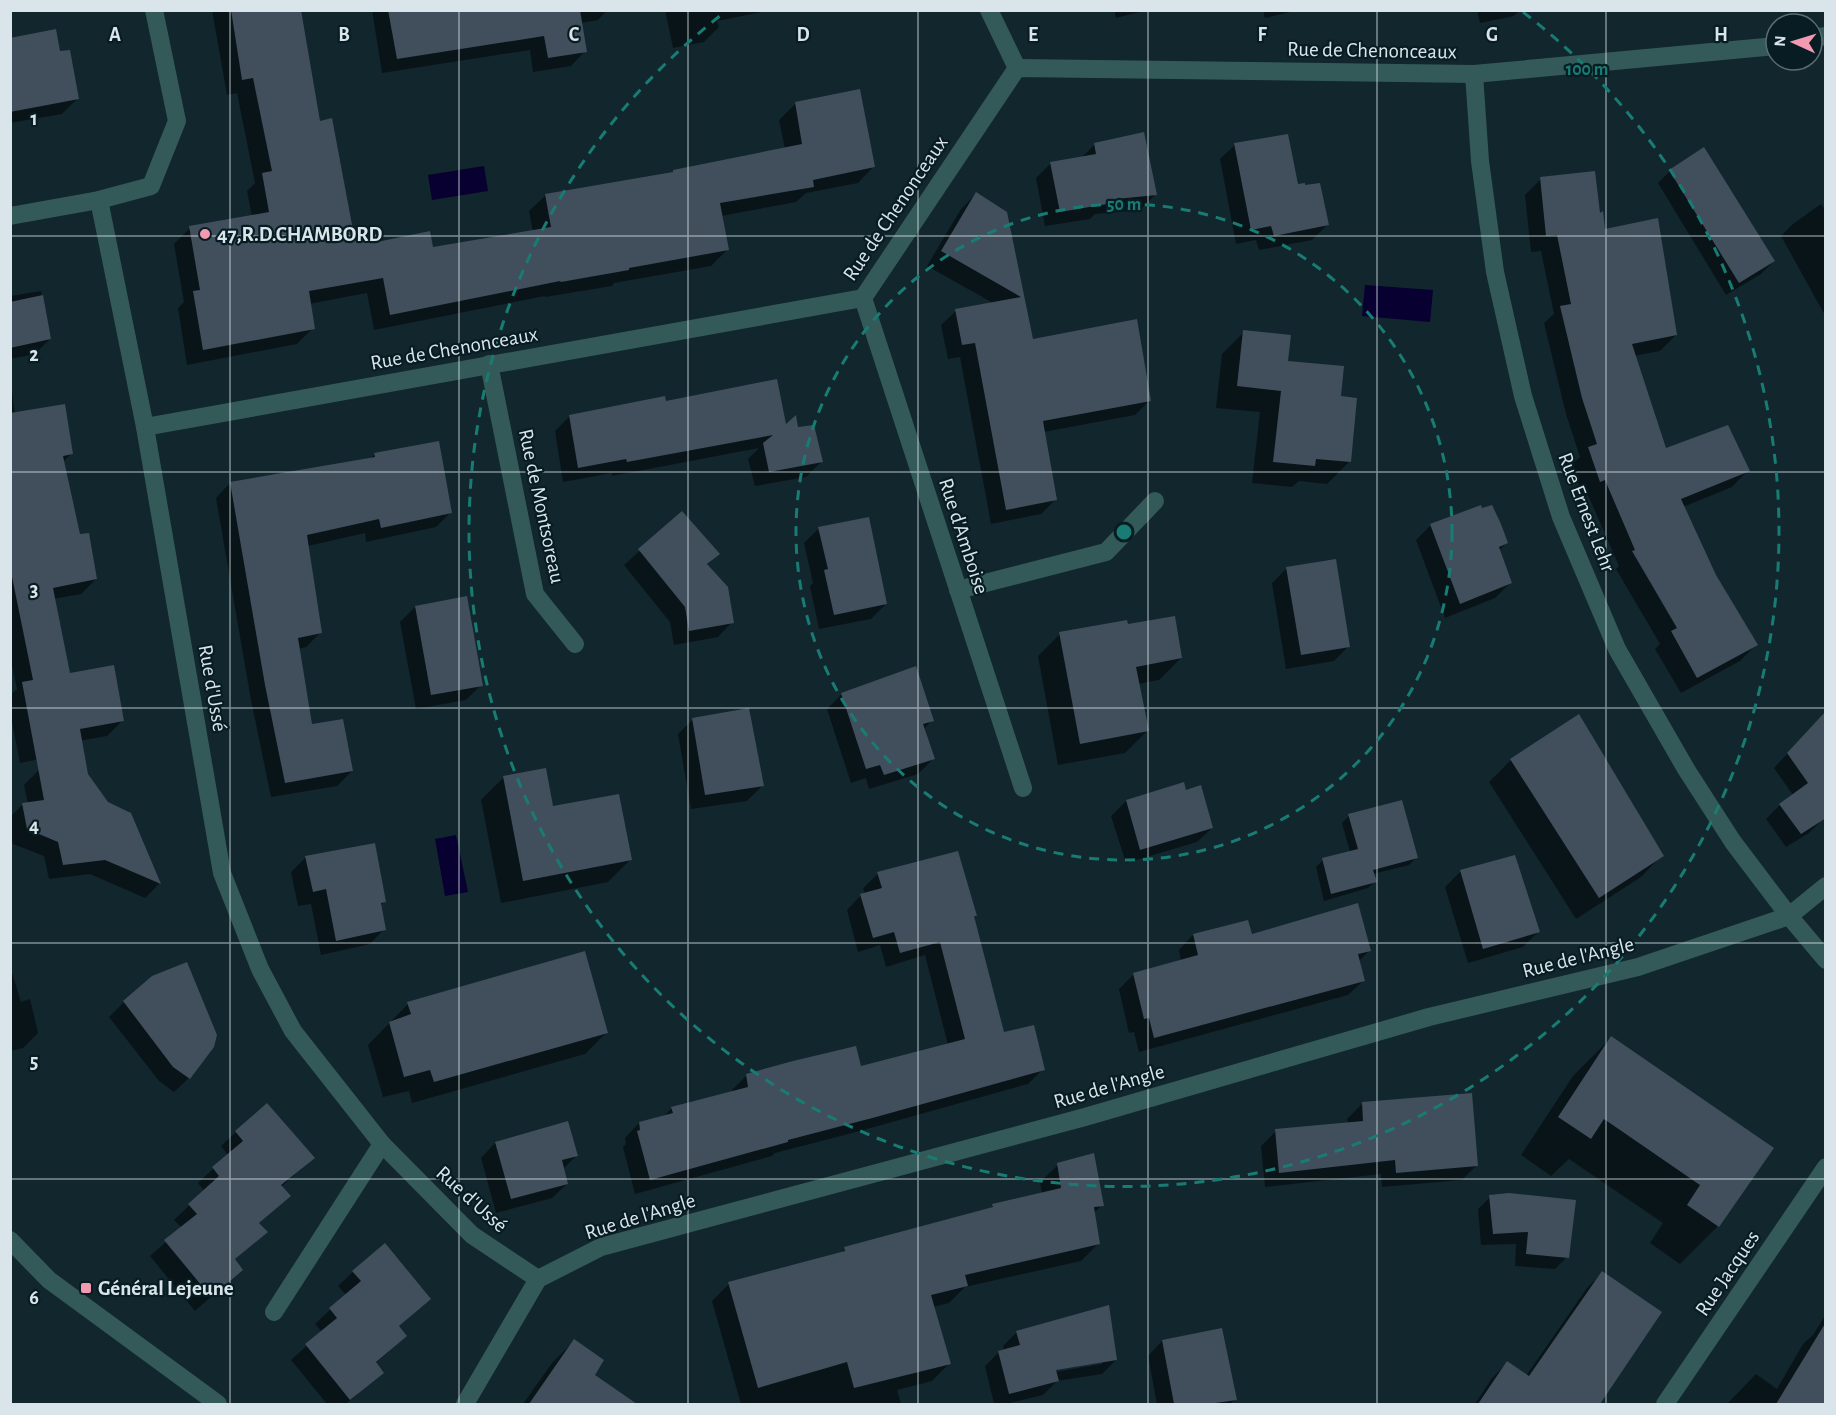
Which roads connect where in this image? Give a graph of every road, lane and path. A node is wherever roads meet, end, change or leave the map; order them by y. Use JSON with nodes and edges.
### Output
{"nodes":[{"id":1,"x":154,"y":10,"type":"edge"},
{"id":2,"x":989,"y":10,"type":"edge"},
{"id":3,"x":1764,"y":47,"type":"edge"},
{"id":4,"x":1017,"y":68,"type":"junction"},
{"id":5,"x":1474,"y":74,"type":"junction"},
{"id":6,"x":99,"y":200,"type":"junction"},
{"id":7,"x":10,"y":216,"type":"edge"},
{"id":8,"x":863,"y":298,"type":"junction"},
{"id":9,"x":489,"y":364,"type":"junction"},
{"id":10,"x":145,"y":427,"type":"junction"},
{"id":11,"x":1155,"y":501,"type":"dead end"},
{"id":12,"x":958,"y":590,"type":"junction"},
{"id":13,"x":576,"y":644,"type":"dead end"},
{"id":14,"x":1023,"y":788,"type":"dead end"},
{"id":15,"x":1826,"y":886,"type":"edge"},
{"id":16,"x":1789,"y":916,"type":"junction"},
{"id":17,"x":1826,"y":960,"type":"edge"},
{"id":18,"x":382,"y":1144,"type":"junction"},
{"id":19,"x":1826,"y":1167,"type":"edge"},
{"id":20,"x":10,"y":1240,"type":"edge"},
{"id":21,"x":538,"y":1279,"type":"junction"},
{"id":22,"x":274,"y":1312,"type":"dead end"},
{"id":23,"x":218,"y":1404,"type":"edge"},
{"id":24,"x":465,"y":1404,"type":"edge"},
{"id":25,"x":1665,"y":1404,"type":"edge"}],
"edges":[{"from":1,"to":6,"type":"street"},
{"from":2,"to":4,"type":"street"},
{"from":3,"to":5,"type":"street","name":"Rue de Chenonceaux"},
{"from":4,"to":5,"type":"street","name":"Rue de Chenonceaux"},
{"from":4,"to":8,"type":"street","name":"Rue de Chenonceaux"},
{"from":5,"to":16,"type":"street","name":"Rue Ernest Lehr"},
{"from":6,"to":7,"type":"street"},
{"from":6,"to":10,"type":"street","name":"Rue d'Ussé"},
{"from":8,"to":9,"type":"street","name":"Rue de Chenonceaux"},
{"from":8,"to":12,"type":"street","name":"Rue d'Amboise"},
{"from":9,"to":10,"type":"street","name":"Rue de Chenonceaux"},
{"from":9,"to":13,"type":"street","name":"Rue de Montsoreau"},
{"from":10,"to":18,"type":"street","name":"Rue d'Ussé"},
{"from":11,"to":12,"type":"street"},
{"from":12,"to":14,"type":"street","name":"Rue d'Amboise"},
{"from":15,"to":16,"type":"street","name":"Rue de l'Angle"},
{"from":16,"to":17,"type":"street","name":"Rue Ernest Lehr"},
{"from":16,"to":21,"type":"street","name":"Rue de l'Angle"},
{"from":18,"to":21,"type":"street","name":"Rue d'Ussé"},
{"from":18,"to":22,"type":"street"},
{"from":19,"to":25,"type":"street","name":"Rue Jacques"},
{"from":20,"to":23,"type":"street"},
{"from":21,"to":24,"type":"street"}]}
